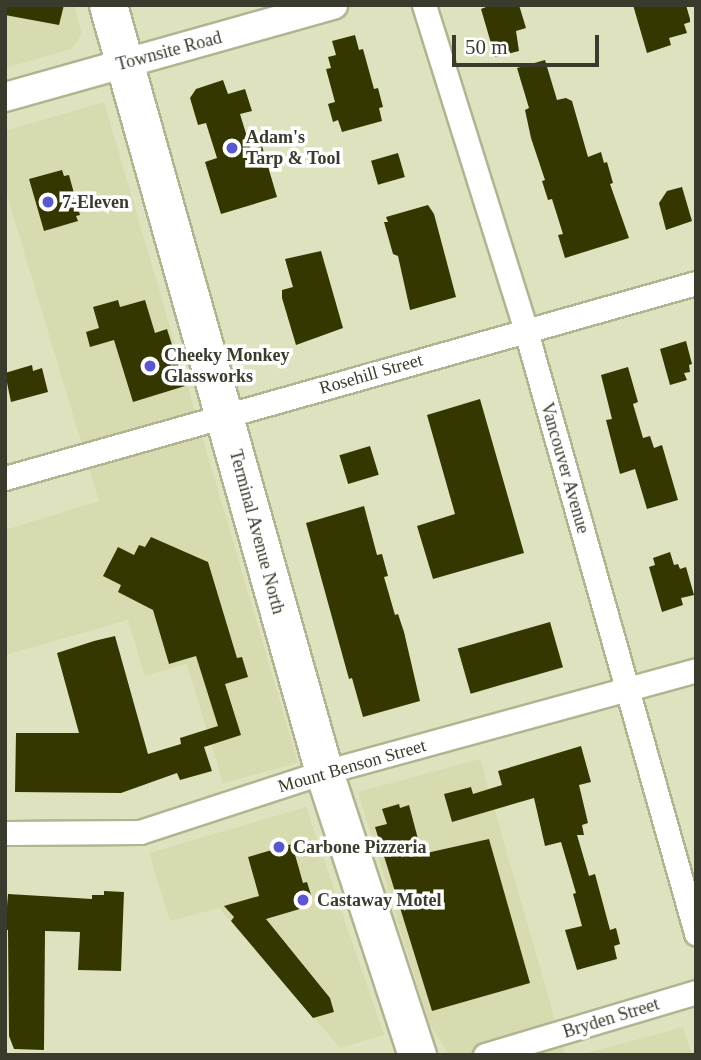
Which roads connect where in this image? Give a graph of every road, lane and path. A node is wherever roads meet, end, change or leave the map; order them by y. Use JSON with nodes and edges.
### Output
{"nodes":[{"id":1,"x":108,"y":5,"type":"edge"},
{"id":2,"x":333,"y":5,"type":"edge"},
{"id":3,"x":424,"y":5,"type":"edge"},
{"id":4,"x":124,"y":63,"type":"junction"},
{"id":5,"x":5,"y":97,"type":"edge"},
{"id":6,"x":696,"y":283,"type":"edge"},
{"id":7,"x":526,"y":331,"type":"junction"},
{"id":8,"x":225,"y":415,"type":"junction"},
{"id":9,"x":5,"y":478,"type":"edge"},
{"id":10,"x":696,"y":670,"type":"edge"},
{"id":11,"x":628,"y":690,"type":"junction"},
{"id":12,"x":324,"y":772,"type":"junction"},
{"id":13,"x":5,"y":833,"type":"edge"},
{"id":14,"x":696,"y":933,"type":"edge"},
{"id":15,"x":696,"y":992,"type":"edge"},
{"id":16,"x":417,"y":1055,"type":"edge"},
{"id":17,"x":485,"y":1055,"type":"edge"}],
"edges":[{"from":1,"to":4,"type":"main road","name":"Terminal Avenue North"},
{"from":2,"to":4,"type":"street","name":"Townsite Road"},
{"from":3,"to":7,"type":"street","name":"Vancouver Avenue"},
{"from":4,"to":5,"type":"street","name":"Townsite Road"},
{"from":4,"to":8,"type":"main road","name":"Terminal Avenue North"},
{"from":6,"to":7,"type":"street","name":"Rosehill Street"},
{"from":7,"to":8,"type":"street","name":"Rosehill Street"},
{"from":7,"to":11,"type":"street","name":"Vancouver Avenue"},
{"from":8,"to":9,"type":"street","name":"Rosehill Street"},
{"from":8,"to":12,"type":"main road","name":"Terminal Avenue North"},
{"from":10,"to":11,"type":"street","name":"Mount Benson Street"},
{"from":11,"to":12,"type":"street","name":"Mount Benson Street"},
{"from":11,"to":14,"type":"street","name":"Vancouver Avenue"},
{"from":12,"to":13,"type":"street","name":"Mount Benson Street"},
{"from":12,"to":16,"type":"main road","name":"Terminal Avenue North"},
{"from":15,"to":17,"type":"street","name":"Bryden Street"}]}
